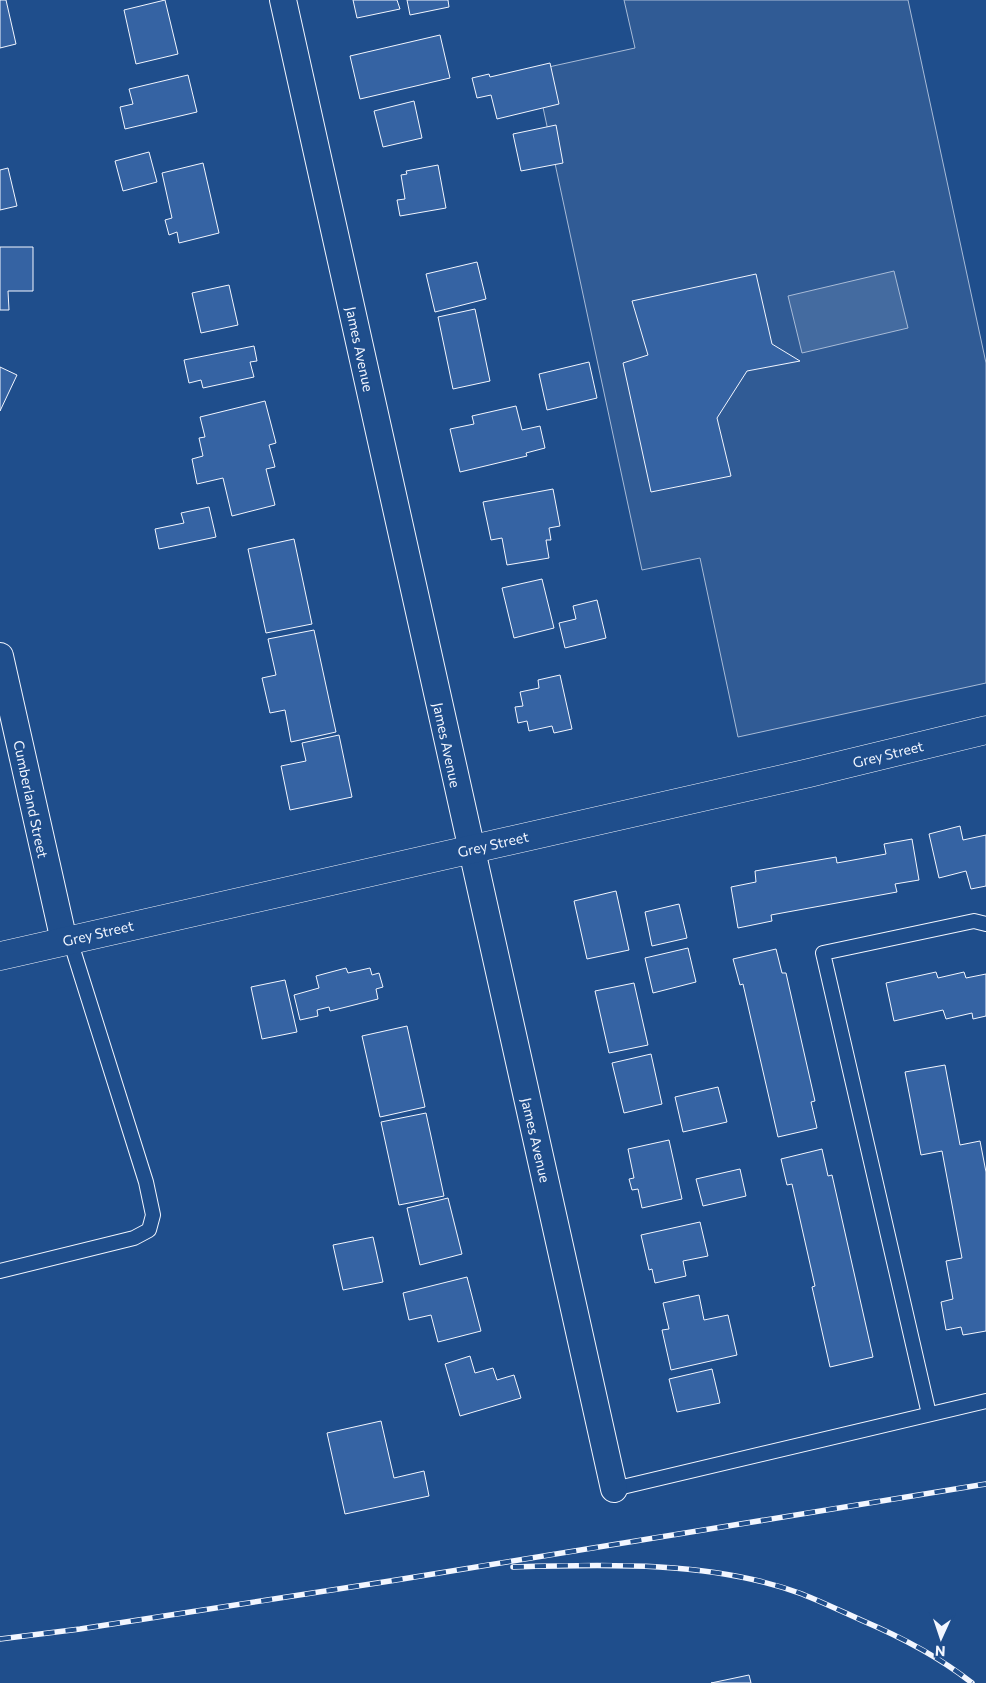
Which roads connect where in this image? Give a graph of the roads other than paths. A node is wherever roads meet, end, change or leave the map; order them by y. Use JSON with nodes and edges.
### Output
{"nodes":[{"id":1,"x":284,"y":0,"type":"edge"},
{"id":2,"x":0,"y":656,"type":"edge"},
{"id":3,"x":986,"y":730,"type":"edge"},
{"id":4,"x":471,"y":849,"type":"junction"},
{"id":5,"x":986,"y":924,"type":"edge"},
{"id":6,"x":67,"y":940,"type":"junction"},
{"id":7,"x":0,"y":956,"type":"edge"},
{"id":8,"x":0,"y":1270,"type":"edge"},
{"id":9,"x":986,"y":1400,"type":"edge"},
{"id":10,"x":930,"y":1414,"type":"junction"},
{"id":11,"x":614,"y":1489,"type":"joint"}],
"edges":[{"from":1,"to":4,"type":"street","name":"James Avenue"},
{"from":2,"to":6,"type":"street","name":"Cumberland Street"},
{"from":3,"to":4,"type":"street","name":"Grey Street"},
{"from":4,"to":6,"type":"street","name":"Grey Street"},
{"from":4,"to":11,"type":"street","name":"James Avenue"},
{"from":5,"to":10,"type":"lane"},
{"from":6,"to":7,"type":"street","name":"Grey Street"},
{"from":6,"to":8,"type":"lane"},
{"from":9,"to":10,"type":"lane"},
{"from":10,"to":11,"type":"lane"}]}
